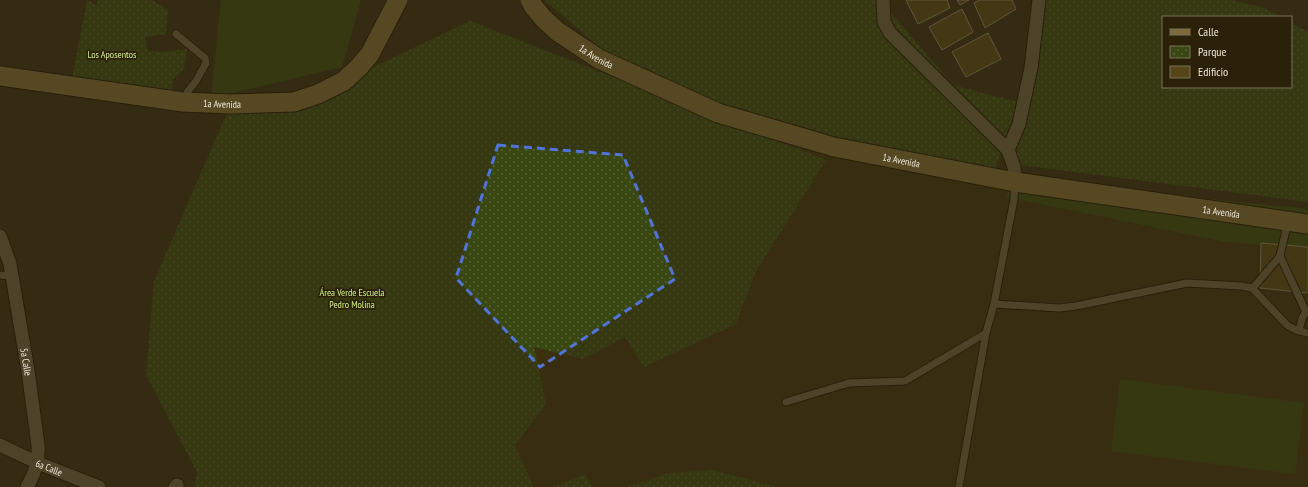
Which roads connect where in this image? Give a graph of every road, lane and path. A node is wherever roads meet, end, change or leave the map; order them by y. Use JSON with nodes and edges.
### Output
{"nodes":[{"id":1,"x":398,"y":0,"type":"edge"},
{"id":2,"x":530,"y":0,"type":"edge"},
{"id":3,"x":883,"y":0,"type":"edge"},
{"id":4,"x":1038,"y":0,"type":"edge"},
{"id":5,"x":176,"y":34,"type":"dead end"},
{"id":6,"x":0,"y":76,"type":"edge"},
{"id":7,"x":183,"y":102,"type":"junction"},
{"id":8,"x":1008,"y":150,"type":"junction"},
{"id":9,"x":1016,"y":182,"type":"junction"},
{"id":10,"x":1288,"y":221,"type":"junction"},
{"id":11,"x":1308,"y":224,"type":"edge"},
{"id":12,"x":0,"y":236,"type":"edge"},
{"id":13,"x":1280,"y":256,"type":"junction"},
{"id":14,"x":6,"y":276,"type":"edge"},
{"id":15,"x":1253,"y":288,"type":"junction"},
{"id":16,"x":994,"y":304,"type":"junction"},
{"id":17,"x":1307,"y":312,"type":"edge"},
{"id":18,"x":1299,"y":331,"type":"junction"},
{"id":19,"x":986,"y":333,"type":"junction"},
{"id":20,"x":1308,"y":333,"type":"edge"},
{"id":21,"x":786,"y":402,"type":"dead end"},
{"id":22,"x":0,"y":445,"type":"edge"},
{"id":23,"x":38,"y":463,"type":"junction"},
{"id":24,"x":76,"y":483,"type":"edge"},
{"id":25,"x":27,"y":487,"type":"edge"},
{"id":26,"x":99,"y":487,"type":"edge"},
{"id":27,"x":959,"y":487,"type":"edge"}],
"edges":[{"from":1,"to":7,"type":"main road","name":"1a Avenida"},
{"from":2,"to":9,"type":"main road","name":"1a Avenida"},
{"from":3,"to":8,"type":"street"},
{"from":4,"to":8,"type":"street"},
{"from":5,"to":7,"type":"lane"},
{"from":6,"to":7,"type":"main road","name":"1a Avenida"},
{"from":8,"to":9,"type":"street"},
{"from":9,"to":10,"type":"main road","name":"1a Avenida"},
{"from":9,"to":16,"type":"lane"},
{"from":10,"to":11,"type":"main road","name":"1a Avenida"},
{"from":10,"to":13,"type":"lane"},
{"from":12,"to":14,"type":"street","name":"5a Calle"},
{"from":13,"to":15,"type":"lane"},
{"from":13,"to":17,"type":"lane"},
{"from":14,"to":23,"type":"street","name":"5a Calle"},
{"from":15,"to":16,"type":"lane"},
{"from":15,"to":18,"type":"lane"},
{"from":16,"to":19,"type":"lane"},
{"from":17,"to":18,"type":"lane"},
{"from":18,"to":20,"type":"lane"},
{"from":19,"to":21,"type":"lane"},
{"from":19,"to":27,"type":"lane"},
{"from":22,"to":23,"type":"street","name":"6a Calle"},
{"from":23,"to":24,"type":"street","name":"6a Calle"},
{"from":23,"to":25,"type":"street","name":"5a Calle"},
{"from":24,"to":26,"type":"street","name":"6a Calle"}]}
